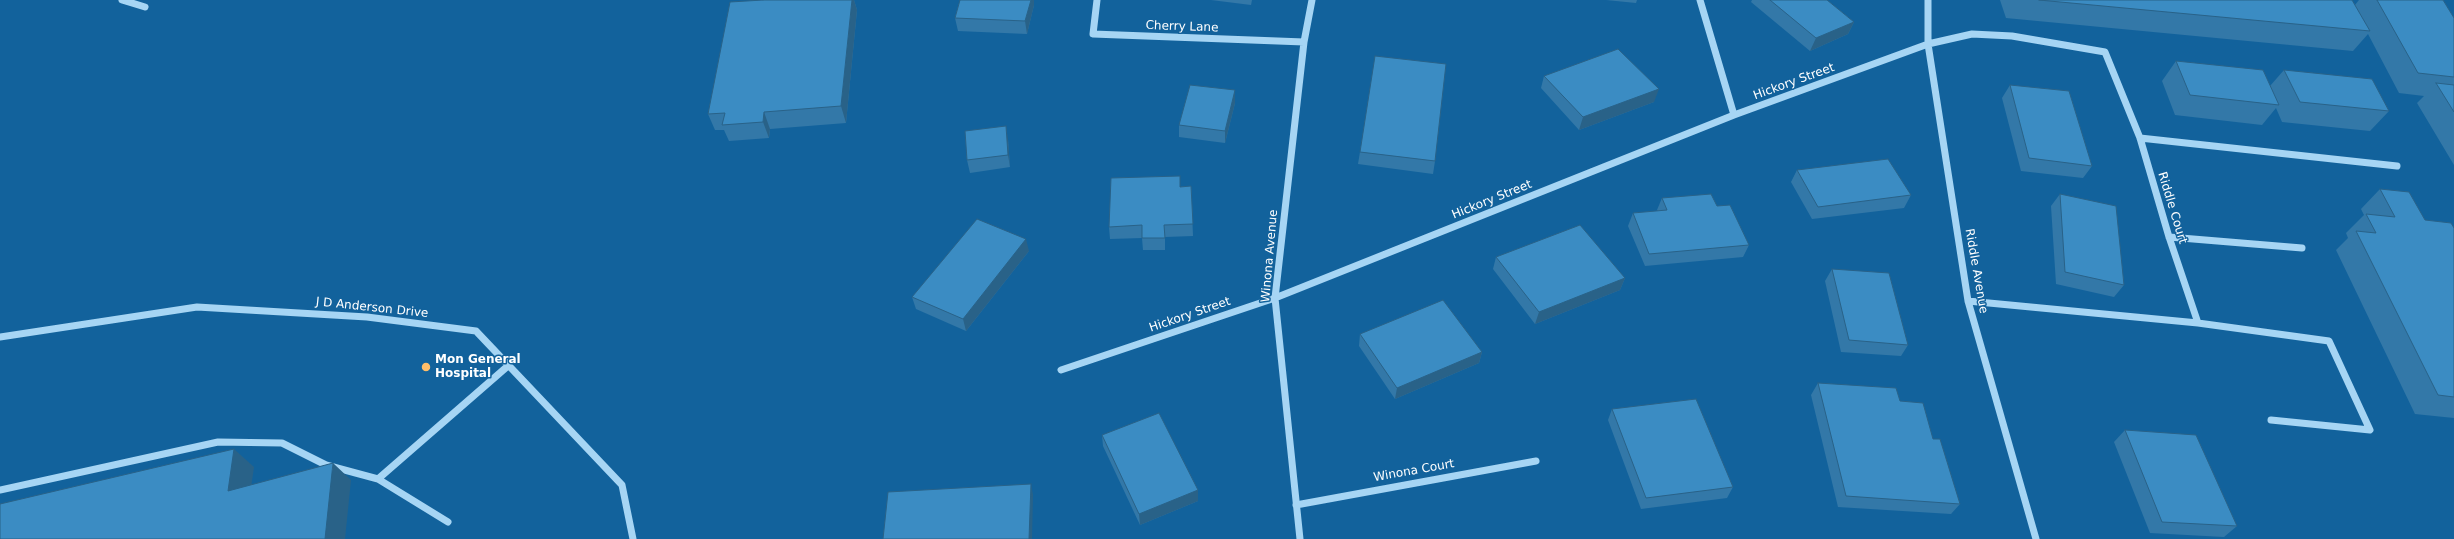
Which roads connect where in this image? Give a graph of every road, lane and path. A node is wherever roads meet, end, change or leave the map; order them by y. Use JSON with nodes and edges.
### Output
{"nodes":[{"id":1,"x":122,"y":0,"type":"edge"},
{"id":2,"x":1096,"y":0,"type":"edge"},
{"id":3,"x":1312,"y":0,"type":"edge"},
{"id":4,"x":1700,"y":0,"type":"edge"},
{"id":5,"x":1928,"y":0,"type":"edge"},
{"id":6,"x":145,"y":7,"type":"dead end"},
{"id":7,"x":1304,"y":42,"type":"junction"},
{"id":8,"x":1928,"y":44,"type":"junction"},
{"id":9,"x":1734,"y":115,"type":"junction"},
{"id":10,"x":2140,"y":138,"type":"junction"},
{"id":11,"x":2397,"y":166,"type":"dead end"},
{"id":12,"x":2169,"y":237,"type":"junction"},
{"id":13,"x":2302,"y":248,"type":"dead end"},
{"id":14,"x":1275,"y":298,"type":"junction"},
{"id":15,"x":1968,"y":301,"type":"junction"},
{"id":16,"x":2198,"y":323,"type":"junction"},
{"id":17,"x":0,"y":337,"type":"edge"},
{"id":18,"x":509,"y":365,"type":"junction"},
{"id":19,"x":1061,"y":370,"type":"dead end"},
{"id":20,"x":2271,"y":420,"type":"dead end"},
{"id":21,"x":1536,"y":461,"type":"dead end"},
{"id":22,"x":378,"y":479,"type":"junction"},
{"id":23,"x":0,"y":490,"type":"edge"},
{"id":24,"x":1296,"y":505,"type":"junction"},
{"id":25,"x":448,"y":522,"type":"dead end"},
{"id":26,"x":633,"y":539,"type":"edge"},
{"id":27,"x":1300,"y":539,"type":"edge"},
{"id":28,"x":2036,"y":539,"type":"edge"}],
"edges":[{"from":1,"to":6,"type":"street"},
{"from":2,"to":7,"type":"street","name":"Cherry Lane"},
{"from":3,"to":7,"type":"street","name":"Winona Avenue"},
{"from":4,"to":9,"type":"street"},
{"from":5,"to":8,"type":"street","name":"Riddle Avenue"},
{"from":7,"to":14,"type":"street","name":"Winona Avenue"},
{"from":8,"to":9,"type":"street","name":"Hickory Street"},
{"from":8,"to":10,"type":"street","name":"Riddle Court"},
{"from":8,"to":15,"type":"street","name":"Riddle Avenue"},
{"from":9,"to":14,"type":"street","name":"Hickory Street"},
{"from":10,"to":11,"type":"street"},
{"from":10,"to":12,"type":"street","name":"Riddle Court"},
{"from":12,"to":13,"type":"street"},
{"from":12,"to":16,"type":"street","name":"Riddle Court"},
{"from":14,"to":19,"type":"street","name":"Hickory Street"},
{"from":14,"to":24,"type":"street","name":"Winona Avenue"},
{"from":15,"to":16,"type":"street"},
{"from":15,"to":28,"type":"street","name":"Riddle Avenue"},
{"from":16,"to":20,"type":"street"},
{"from":17,"to":18,"type":"street","name":"J D Anderson Drive"},
{"from":18,"to":22,"type":"street"},
{"from":18,"to":26,"type":"street","name":"J D Anderson Drive"},
{"from":21,"to":24,"type":"street","name":"Winona Court"},
{"from":22,"to":23,"type":"street"},
{"from":22,"to":25,"type":"street"},
{"from":24,"to":27,"type":"street","name":"Winona Avenue"}]}
